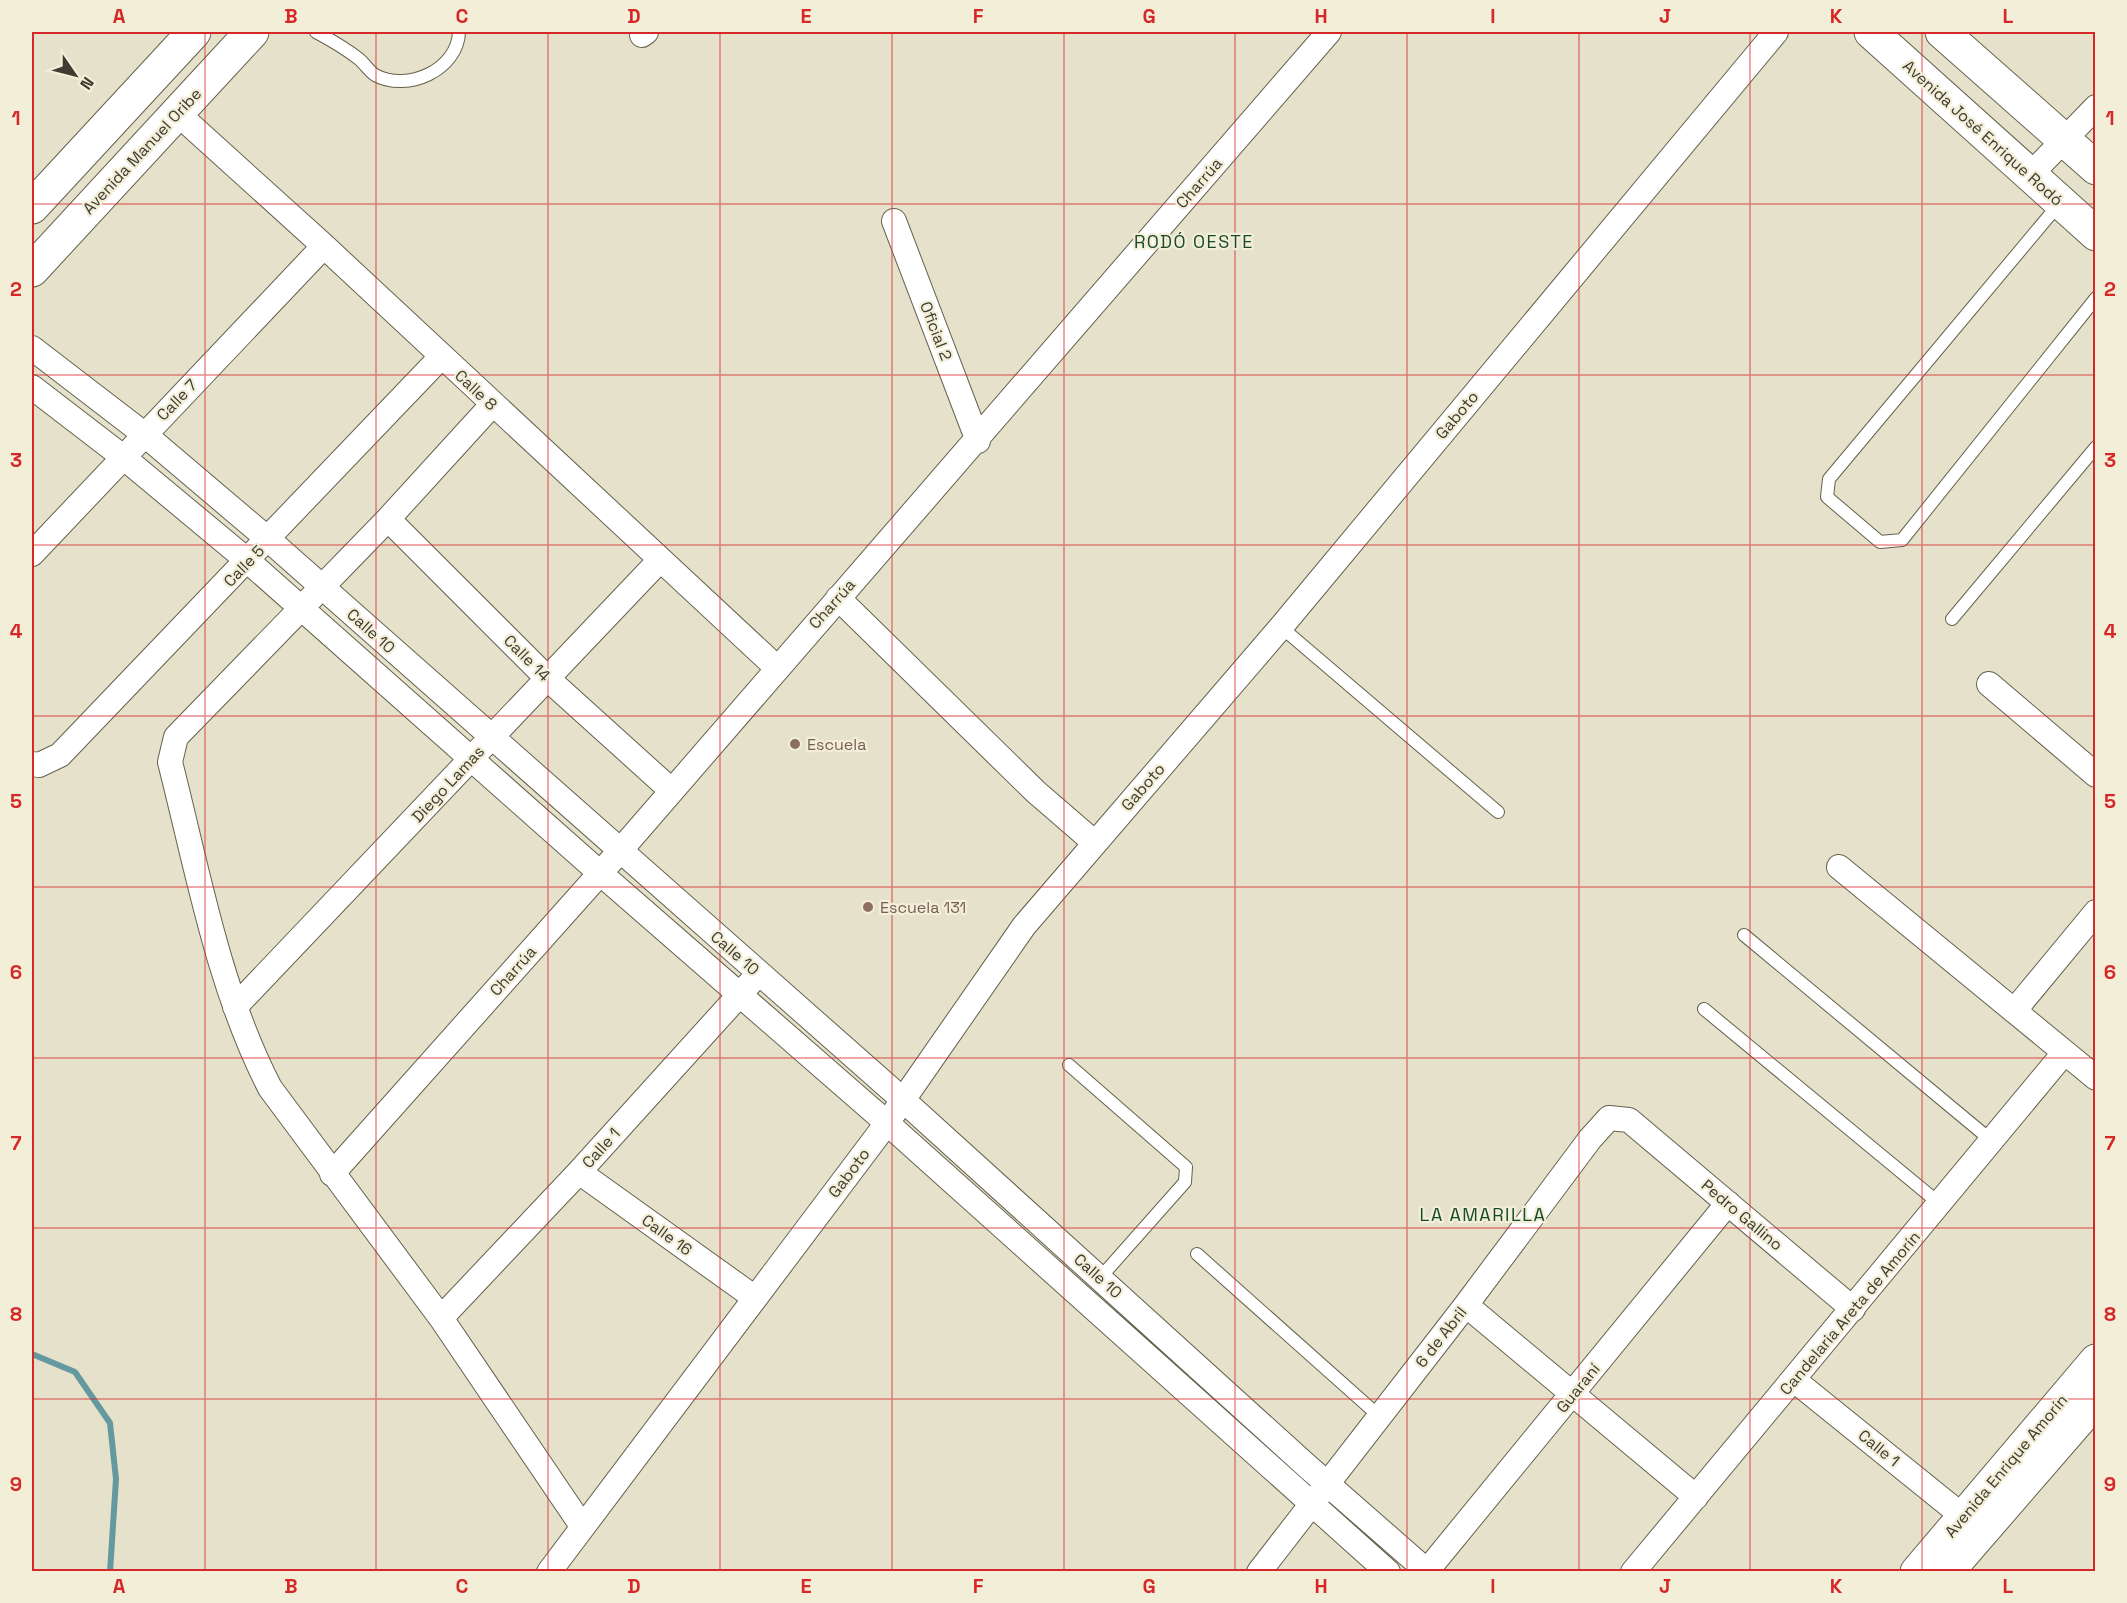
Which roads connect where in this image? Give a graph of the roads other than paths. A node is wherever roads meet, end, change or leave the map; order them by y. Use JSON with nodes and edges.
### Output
{"nodes":[{"id":1,"x":194,"y":32,"type":"edge"},
{"id":2,"x":252,"y":32,"type":"edge"},
{"id":3,"x":316,"y":32,"type":"edge"},
{"id":4,"x":459,"y":32,"type":"edge"},
{"id":5,"x":1327,"y":32,"type":"edge"},
{"id":6,"x":1776,"y":32,"type":"edge"},
{"id":7,"x":1871,"y":32,"type":"edge"},
{"id":8,"x":1942,"y":32,"type":"edge"},
{"id":9,"x":2096,"y":107,"type":"edge"},
{"id":10,"x":177,"y":113,"type":"junction"},
{"id":11,"x":2086,"y":157,"type":"edge"},
{"id":12,"x":2031,"y":174,"type":"junction"},
{"id":13,"x":2060,"y":203,"type":"junction"},
{"id":14,"x":32,"y":207,"type":"edge"},
{"id":15,"x":894,"y":221,"type":"dead end"},
{"id":16,"x":2096,"y":234,"type":"edge"},
{"id":17,"x":324,"y":246,"type":"junction"},
{"id":18,"x":32,"y":270,"type":"edge"},
{"id":19,"x":2096,"y":298,"type":"edge"},
{"id":20,"x":32,"y":348,"type":"edge"},
{"id":21,"x":441,"y":357,"type":"junction"},
{"id":22,"x":32,"y":387,"type":"edge"},
{"id":23,"x":492,"y":405,"type":"junction"},
{"id":24,"x":144,"y":434,"type":"junction"},
{"id":25,"x":978,"y":441,"type":"junction"},
{"id":26,"x":2096,"y":447,"type":"edge"},
{"id":27,"x":123,"y":457,"type":"junction"},
{"id":28,"x":388,"y":519,"type":"junction"},
{"id":29,"x":268,"y":540,"type":"junction"},
{"id":30,"x":32,"y":554,"type":"edge"},
{"id":31,"x":660,"y":560,"type":"junction"},
{"id":32,"x":248,"y":561,"type":"junction"},
{"id":33,"x":322,"y":587,"type":"junction"},
{"id":34,"x":838,"y":598,"type":"junction"},
{"id":35,"x":302,"y":609,"type":"junction"},
{"id":36,"x":1952,"y":619,"type":"dead end"},
{"id":37,"x":1281,"y":627,"type":"junction"},
{"id":38,"x":776,"y":667,"type":"junction"},
{"id":39,"x":548,"y":679,"type":"junction"},
{"id":40,"x":1989,"y":684,"type":"dead end"},
{"id":41,"x":491,"y":738,"type":"junction"},
{"id":42,"x":472,"y":760,"type":"junction"},
{"id":43,"x":35,"y":764,"type":"edge"},
{"id":44,"x":2096,"y":775,"type":"edge"},
{"id":45,"x":672,"y":791,"type":"junction"},
{"id":46,"x":1498,"y":812,"type":"dead end"},
{"id":47,"x":1095,"y":843,"type":"junction"},
{"id":48,"x":619,"y":852,"type":"junction"},
{"id":49,"x":1839,"y":867,"type":"dead end"},
{"id":50,"x":600,"y":873,"type":"junction"},
{"id":51,"x":2096,"y":912,"type":"edge"},
{"id":52,"x":1744,"y":935,"type":"dead end"},
{"id":53,"x":758,"y":974,"type":"junction"},
{"id":54,"x":740,"y":994,"type":"junction"},
{"id":55,"x":236,"y":1007,"type":"junction"},
{"id":56,"x":1704,"y":1009,"type":"dead end"},
{"id":57,"x":2014,"y":1011,"type":"junction"},
{"id":58,"x":2064,"y":1053,"type":"junction"},
{"id":59,"x":1069,"y":1065,"type":"dead end"},
{"id":60,"x":2096,"y":1078,"type":"edge"},
{"id":61,"x":902,"y":1099,"type":"junction"},
{"id":62,"x":1629,"y":1120,"type":"joint"},
{"id":63,"x":887,"y":1123,"type":"junction"},
{"id":64,"x":1992,"y":1141,"type":"junction"},
{"id":65,"x":579,"y":1173,"type":"junction"},
{"id":66,"x":332,"y":1174,"type":"junction"},
{"id":67,"x":1728,"y":1203,"type":"junction"},
{"id":68,"x":1940,"y":1204,"type":"junction"},
{"id":69,"x":1197,"y":1254,"type":"dead end"},
{"id":70,"x":1100,"y":1278,"type":"junction"},
{"id":71,"x":754,"y":1298,"type":"junction"},
{"id":72,"x":1466,"y":1305,"type":"junction"},
{"id":73,"x":1854,"y":1310,"type":"junction"},
{"id":74,"x":441,"y":1318,"type":"junction"},
{"id":75,"x":2096,"y":1361,"type":"edge"},
{"id":76,"x":1794,"y":1380,"type":"junction"},
{"id":77,"x":1574,"y":1394,"type":"junction"},
{"id":78,"x":2087,"y":1405,"type":"edge"},
{"id":79,"x":1379,"y":1416,"type":"junction"},
{"id":80,"x":1327,"y":1484,"type":"junction"},
{"id":81,"x":1696,"y":1497,"type":"junction"},
{"id":82,"x":1311,"y":1505,"type":"junction"},
{"id":83,"x":1973,"y":1524,"type":"junction"},
{"id":84,"x":582,"y":1526,"type":"junction"},
{"id":85,"x":1427,"y":1571,"type":"edge"},
{"id":86,"x":549,"y":1572,"type":"edge"},
{"id":87,"x":1259,"y":1572,"type":"edge"},
{"id":88,"x":1388,"y":1572,"type":"edge"},
{"id":89,"x":1633,"y":1572,"type":"edge"},
{"id":90,"x":1917,"y":1572,"type":"edge"},
{"id":91,"x":1947,"y":1572,"type":"edge"}],
"edges":[{"from":1,"to":14,"type":"street"},
{"from":2,"to":10,"type":"street","name":"Avenida Manuel Oribe"},
{"from":3,"to":4,"type":"lane"},
{"from":5,"to":25,"type":"street","name":"Charrúa"},
{"from":6,"to":37,"type":"street","name":"Gaboto"},
{"from":7,"to":12,"type":"street","name":"Avenida José Enrique Rodó"},
{"from":8,"to":11,"type":"street"},
{"from":9,"to":11,"type":"street"},
{"from":10,"to":17,"type":"street","name":"Calle 8"},
{"from":10,"to":18,"type":"street","name":"Avenida Manuel Oribe"},
{"from":11,"to":12,"type":"street"},
{"from":12,"to":13,"type":"street","name":"Avenida José Enrique Rodó"},
{"from":13,"to":16,"type":"street","name":"Avenida José Enrique Rodó"},
{"from":13,"to":19,"type":"lane"},
{"from":15,"to":25,"type":"street","name":"Oficial 2"},
{"from":17,"to":21,"type":"street","name":"Calle 8"},
{"from":17,"to":24,"type":"street","name":"Calle 7"},
{"from":20,"to":24,"type":"street","name":"Calle 10"},
{"from":21,"to":23,"type":"street","name":"Calle 8"},
{"from":21,"to":29,"type":"street","name":"Calle 5"},
{"from":22,"to":27,"type":"street","name":"Calle 10"},
{"from":23,"to":28,"type":"street"},
{"from":23,"to":31,"type":"street","name":"Calle 8"},
{"from":24,"to":27,"type":"street","name":"Calle 7"},
{"from":24,"to":29,"type":"street","name":"Calle 10"},
{"from":25,"to":34,"type":"street","name":"Charrúa"},
{"from":26,"to":36,"type":"lane"},
{"from":27,"to":30,"type":"street","name":"Calle 7"},
{"from":27,"to":32,"type":"street","name":"Calle 10"},
{"from":28,"to":33,"type":"street"},
{"from":28,"to":39,"type":"street","name":"Calle 14"},
{"from":29,"to":32,"type":"street","name":"Calle 5"},
{"from":29,"to":33,"type":"street","name":"Calle 10"},
{"from":31,"to":38,"type":"street","name":"Calle 8"},
{"from":31,"to":39,"type":"street","name":"Diego Lamas"},
{"from":32,"to":35,"type":"street","name":"Calle 10"},
{"from":32,"to":43,"type":"street","name":"Calle 5"},
{"from":33,"to":35,"type":"street"},
{"from":33,"to":41,"type":"street","name":"Calle 10"},
{"from":34,"to":38,"type":"street","name":"Charrúa"},
{"from":34,"to":47,"type":"street"},
{"from":35,"to":42,"type":"street","name":"Calle 10"},
{"from":35,"to":55,"type":"street"},
{"from":37,"to":46,"type":"lane"},
{"from":37,"to":47,"type":"street","name":"Gaboto"},
{"from":38,"to":45,"type":"street","name":"Charrúa"},
{"from":39,"to":41,"type":"street","name":"Diego Lamas"},
{"from":39,"to":45,"type":"street","name":"Calle 14"},
{"from":40,"to":44,"type":"street"},
{"from":41,"to":42,"type":"street","name":"Diego Lamas"},
{"from":41,"to":48,"type":"street","name":"Calle 10"},
{"from":42,"to":50,"type":"street","name":"Calle 10"},
{"from":42,"to":55,"type":"street","name":"Diego Lamas"},
{"from":45,"to":48,"type":"street","name":"Charrúa"},
{"from":47,"to":61,"type":"street","name":"Gaboto"},
{"from":48,"to":50,"type":"street","name":"Charrúa"},
{"from":48,"to":53,"type":"street","name":"Calle 10"},
{"from":49,"to":57,"type":"street"},
{"from":50,"to":54,"type":"street","name":"Calle 10"},
{"from":50,"to":66,"type":"street","name":"Charrúa"},
{"from":51,"to":57,"type":"street"},
{"from":52,"to":64,"type":"lane"},
{"from":53,"to":54,"type":"street","name":"Calle 1"},
{"from":53,"to":61,"type":"street","name":"Calle 10"},
{"from":54,"to":63,"type":"street","name":"Calle 10"},
{"from":54,"to":65,"type":"street","name":"Calle 1"},
{"from":55,"to":66,"type":"street"},
{"from":56,"to":68,"type":"lane"},
{"from":57,"to":58,"type":"street"},
{"from":58,"to":60,"type":"street"},
{"from":58,"to":64,"type":"street","name":"Candelaria Areta de Amorín"},
{"from":59,"to":70,"type":"lane"},
{"from":61,"to":63,"type":"street","name":"Gaboto"},
{"from":61,"to":70,"type":"street","name":"Calle 10"},
{"from":62,"to":67,"type":"street","name":"Pedro Gallino"},
{"from":62,"to":72,"type":"street","name":"6 de Abril"},
{"from":63,"to":71,"type":"street","name":"Gaboto"},
{"from":63,"to":82,"type":"street","name":"Calle 10"},
{"from":64,"to":68,"type":"street","name":"Candelaria Areta de Amorín"},
{"from":65,"to":71,"type":"street","name":"Calle 16"},
{"from":65,"to":74,"type":"street","name":"Calle 1"},
{"from":66,"to":74,"type":"street"},
{"from":67,"to":73,"type":"street","name":"Pedro Gallino"},
{"from":67,"to":77,"type":"street","name":"Guaraní"},
{"from":68,"to":73,"type":"street","name":"Candelaria Areta de Amorín"},
{"from":69,"to":79,"type":"lane"},
{"from":70,"to":80,"type":"street","name":"Calle 10"},
{"from":71,"to":84,"type":"street","name":"Gaboto"},
{"from":72,"to":77,"type":"street"},
{"from":72,"to":79,"type":"street","name":"6 de Abril"},
{"from":73,"to":76,"type":"street","name":"Candelaria Areta de Amorín"},
{"from":74,"to":84,"type":"street"},
{"from":75,"to":78,"type":"street","name":"Avenida Enrique Amorín"},
{"from":76,"to":81,"type":"street","name":"Candelaria Areta de Amorín"},
{"from":76,"to":83,"type":"street","name":"Calle 1"},
{"from":77,"to":81,"type":"street"},
{"from":77,"to":85,"type":"street","name":"Guaraní"},
{"from":78,"to":83,"type":"street","name":"Avenida Enrique Amorín"},
{"from":79,"to":80,"type":"street","name":"6 de Abril"},
{"from":80,"to":82,"type":"street","name":"6 de Abril"},
{"from":80,"to":85,"type":"street","name":"Calle 10"},
{"from":81,"to":89,"type":"street","name":"Candelaria Areta de Amorín"},
{"from":82,"to":87,"type":"street","name":"6 de Abril"},
{"from":82,"to":88,"type":"street","name":"Calle 10"},
{"from":83,"to":90,"type":"street","name":"Avenida Enrique Amorín"},
{"from":83,"to":91,"type":"street","name":"Avenida Enrique Amorín"},
{"from":84,"to":86,"type":"street","name":"Gaboto"}]}
